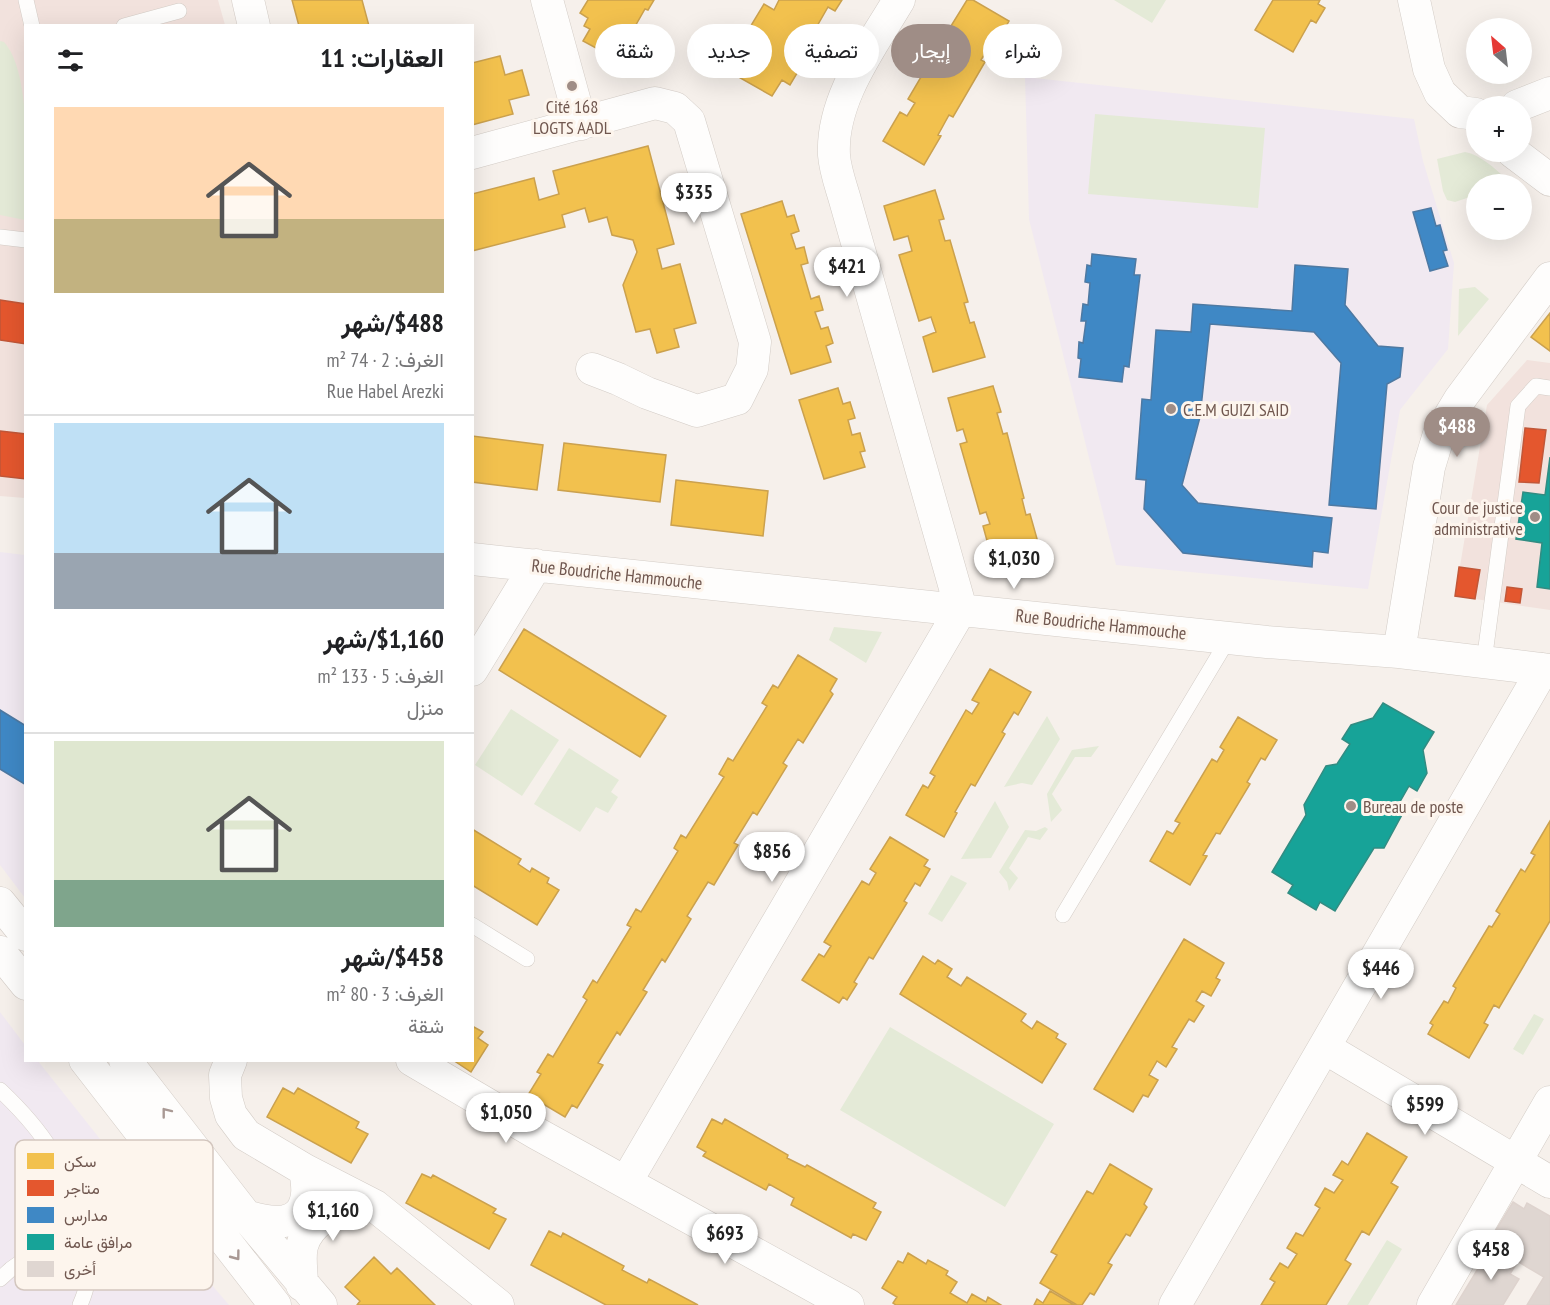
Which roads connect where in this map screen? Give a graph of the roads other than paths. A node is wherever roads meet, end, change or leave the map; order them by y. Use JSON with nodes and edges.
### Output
{"nodes":[{"id":1,"x":26,"y":0,"type":"edge"},
{"id":2,"x":248,"y":0,"type":"edge"},
{"id":3,"x":547,"y":0,"type":"edge"},
{"id":4,"x":899,"y":0,"type":"edge"},
{"id":5,"x":1413,"y":0,"type":"edge"},
{"id":6,"x":179,"y":10,"type":"dead end"},
{"id":7,"x":32,"y":24,"type":"edge"},
{"id":8,"x":131,"y":24,"type":"edge"},
{"id":9,"x":254,"y":24,"type":"edge"},
{"id":10,"x":1550,"y":93,"type":"edge"},
{"id":11,"x":1532,"y":100,"type":"edge"},
{"id":12,"x":1466,"y":112,"type":"edge"},
{"id":13,"x":580,"y":124,"type":"junction"},
{"id":14,"x":474,"y":152,"type":"edge"},
{"id":15,"x":1526,"y":162,"type":"edge"},
{"id":16,"x":1550,"y":180,"type":"edge"},
{"id":17,"x":0,"y":237,"type":"edge"},
{"id":18,"x":24,"y":240,"type":"edge"},
{"id":19,"x":1550,"y":278,"type":"edge"},
{"id":20,"x":592,"y":369,"type":"dead end"},
{"id":21,"x":1550,"y":388,"type":"edge"},
{"id":22,"x":474,"y":559,"type":"edge"},
{"id":23,"x":536,"y":565,"type":"junction"},
{"id":24,"x":961,"y":609,"type":"junction"},
{"id":25,"x":1228,"y":638,"type":"junction"},
{"id":26,"x":1399,"y":652,"type":"junction"},
{"id":27,"x":1484,"y":662,"type":"junction"},
{"id":28,"x":474,"y":667,"type":"edge"},
{"id":29,"x":1547,"y":670,"type":"edge"},
{"id":30,"x":0,"y":903,"type":"edge"},
{"id":31,"x":1063,"y":915,"type":"dead end"},
{"id":32,"x":474,"y":926,"type":"edge"},
{"id":33,"x":24,"y":933,"type":"edge"},
{"id":34,"x":0,"y":952,"type":"edge"},
{"id":35,"x":526,"y":959,"type":"dead end"},
{"id":36,"x":24,"y":982,"type":"edge"},
{"id":37,"x":1325,"y":1048,"type":"junction"},
{"id":38,"x":87,"y":1062,"type":"edge"},
{"id":39,"x":127,"y":1062,"type":"edge"},
{"id":40,"x":230,"y":1062,"type":"edge"},
{"id":41,"x":415,"y":1062,"type":"edge"},
{"id":42,"x":0,"y":1090,"type":"edge"},
{"id":43,"x":1550,"y":1102,"type":"edge"},
{"id":44,"x":44,"y":1140,"type":"edge"},
{"id":45,"x":147,"y":1140,"type":"edge"},
{"id":46,"x":187,"y":1140,"type":"edge"},
{"id":47,"x":1516,"y":1161,"type":"junction"},
{"id":48,"x":305,"y":1170,"type":"junction"},
{"id":49,"x":213,"y":1173,"type":"edge"},
{"id":50,"x":626,"y":1182,"type":"junction"},
{"id":51,"x":1550,"y":1182,"type":"edge"},
{"id":52,"x":375,"y":1206,"type":"junction"},
{"id":53,"x":316,"y":1209,"type":"junction"},
{"id":54,"x":246,"y":1216,"type":"junction"},
{"id":55,"x":213,"y":1224,"type":"edge"},
{"id":56,"x":15,"y":1266,"type":"edge"},
{"id":57,"x":0,"y":1279,"type":"edge"},
{"id":58,"x":85,"y":1290,"type":"edge"},
{"id":59,"x":311,"y":1295,"type":"edge"},
{"id":60,"x":80,"y":1305,"type":"edge"},
{"id":61,"x":275,"y":1305,"type":"edge"},
{"id":62,"x":498,"y":1305,"type":"edge"},
{"id":63,"x":848,"y":1305,"type":"edge"},
{"id":64,"x":1175,"y":1305,"type":"edge"},
{"id":65,"x":1432,"y":1305,"type":"edge"}],
"edges":[{"from":1,"to":7,"type":"lane"},
{"from":2,"to":9,"type":"street"},
{"from":3,"to":13,"type":"street"},
{"from":4,"to":24,"type":"street"},
{"from":5,"to":12,"type":"street"},
{"from":6,"to":8,"type":"lane"},
{"from":10,"to":11,"type":"street"},
{"from":13,"to":14,"type":"street"},
{"from":13,"to":20,"type":"street"},
{"from":15,"to":16,"type":"street"},
{"from":17,"to":18,"type":"lane"},
{"from":19,"to":26,"type":"street"},
{"from":21,"to":27,"type":"lane"},
{"from":22,"to":23,"type":"street","name":"Rue Boudriche Hammouche"},
{"from":23,"to":24,"type":"street","name":"Rue Boudriche Hammouche"},
{"from":23,"to":28,"type":"street"},
{"from":24,"to":25,"type":"street","name":"Rue Boudriche Hammouche"},
{"from":24,"to":50,"type":"street"},
{"from":25,"to":26,"type":"street","name":"Rue Boudriche Hammouche"},
{"from":25,"to":31,"type":"lane"},
{"from":26,"to":27,"type":"street","name":"Rue Boudriche Hammouche"},
{"from":27,"to":29,"type":"street","name":"Rue Boudriche Hammouche"},
{"from":29,"to":37,"type":"street"},
{"from":30,"to":33,"type":"street"},
{"from":32,"to":35,"type":"lane"},
{"from":34,"to":36,"type":"street"},
{"from":37,"to":47,"type":"street"},
{"from":37,"to":64,"type":"street"},
{"from":38,"to":45,"type":"street"},
{"from":46,"to":39,"type":"street","one_way":true},
{"from":40,"to":48,"type":"street"},
{"from":41,"to":50,"type":"street"},
{"from":42,"to":44,"type":"lane"},
{"from":43,"to":47,"type":"street"},
{"from":47,"to":51,"type":"street"},
{"from":47,"to":65,"type":"street"},
{"from":48,"to":53,"type":"street"},
{"from":48,"to":53,"type":"street"},
{"from":54,"to":49,"type":"street","one_way":true},
{"from":50,"to":63,"type":"street"},
{"from":52,"to":53,"type":"street"},
{"from":52,"to":53,"type":"street"},
{"from":52,"to":62,"type":"street"},
{"from":53,"to":54,"type":"street"},
{"from":53,"to":59,"type":"street"},
{"from":54,"to":59,"type":"street"},
{"from":55,"to":61,"type":"street","one_way":true},
{"from":56,"to":57,"type":"lane"},
{"from":58,"to":60,"type":"lane"}]}
